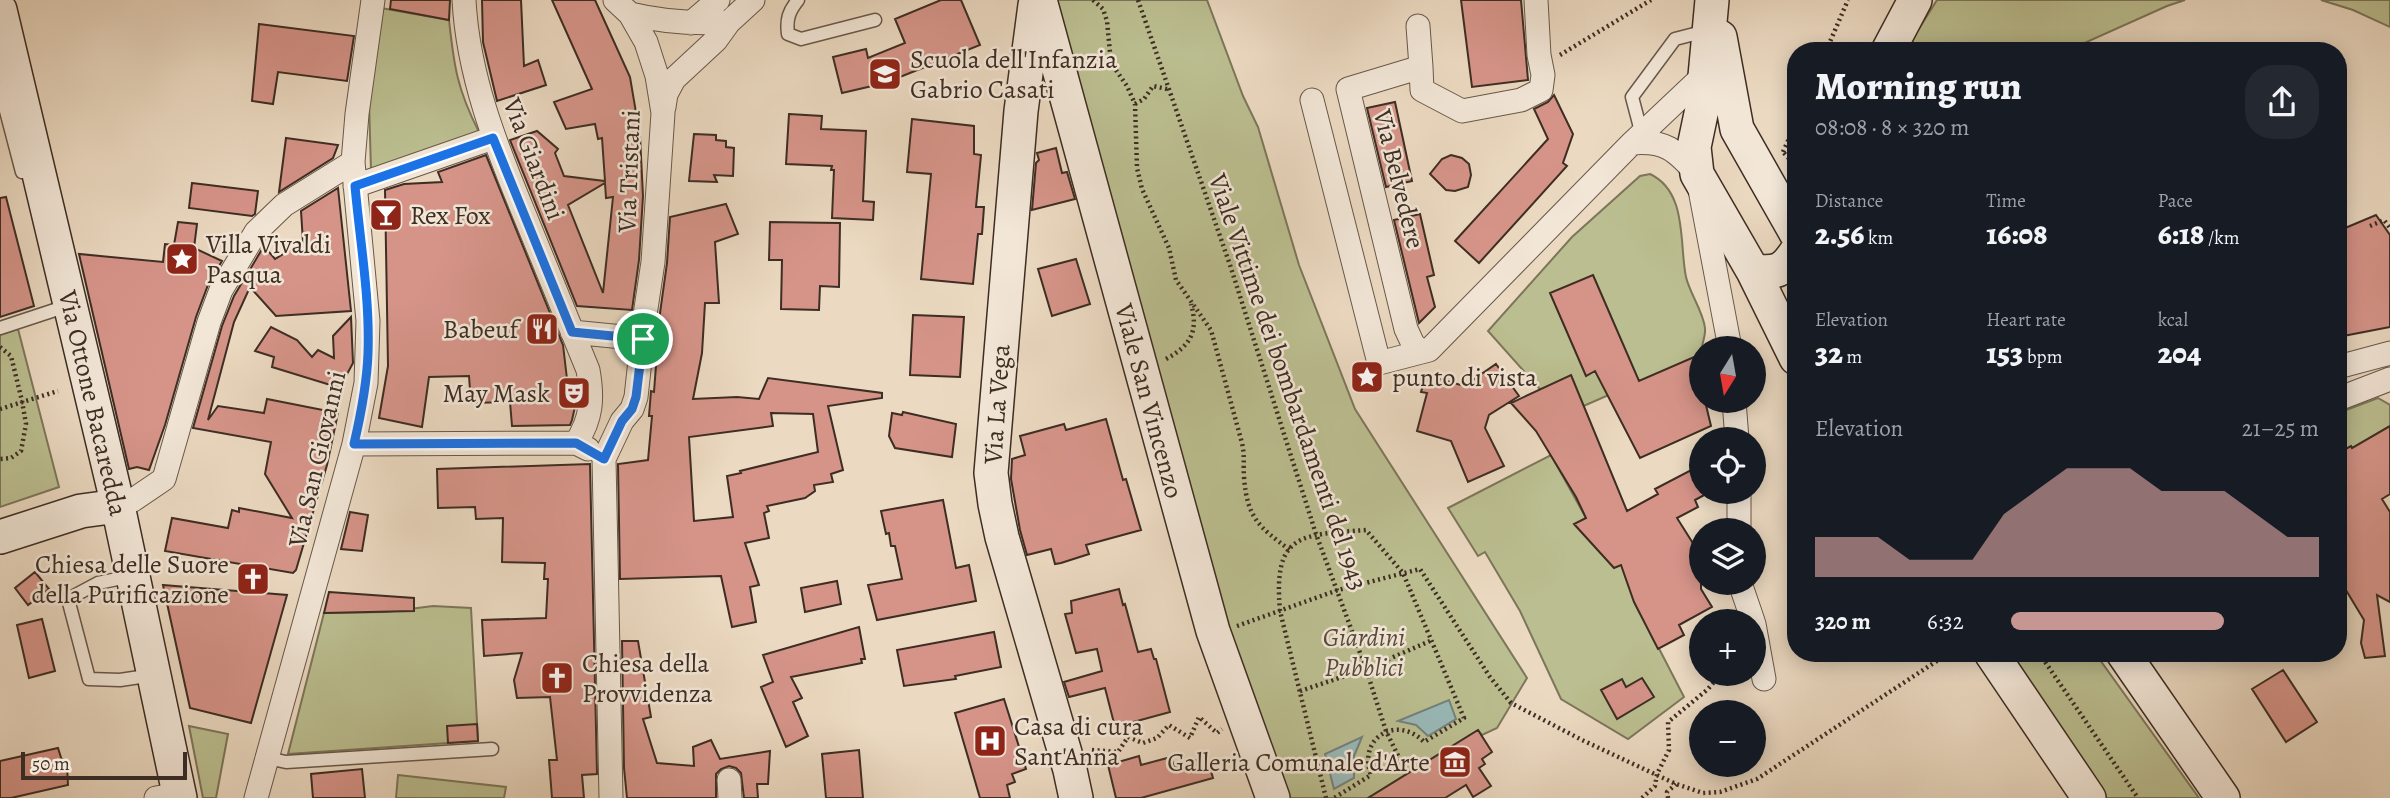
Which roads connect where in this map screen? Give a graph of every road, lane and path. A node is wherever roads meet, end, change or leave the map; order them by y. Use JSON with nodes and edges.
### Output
{"nodes":[{"id":1,"x":373,"y":0,"type":"edge"},
{"id":2,"x":464,"y":0,"type":"edge"},
{"id":3,"x":718,"y":0,"type":"edge"},
{"id":4,"x":752,"y":0,"type":"edge"},
{"id":5,"x":798,"y":0,"type":"edge"},
{"id":6,"x":1038,"y":0,"type":"edge"},
{"id":7,"x":1093,"y":0,"type":"edge"},
{"id":8,"x":1138,"y":0,"type":"edge"},
{"id":9,"x":1536,"y":0,"type":"edge"},
{"id":10,"x":1651,"y":0,"type":"edge"},
{"id":11,"x":1848,"y":0,"type":"edge"},
{"id":12,"x":1915,"y":0,"type":"edge"},
{"id":13,"x":622,"y":7,"type":"edge"},
{"id":14,"x":0,"y":10,"type":"edge"},
{"id":15,"x":1712,"y":10,"type":"edge"},
{"id":16,"x":875,"y":20,"type":"dead end"},
{"id":17,"x":729,"y":22,"type":"junction"},
{"id":18,"x":691,"y":23,"type":"junction"},
{"id":19,"x":1418,"y":26,"type":"dead end"},
{"id":20,"x":1830,"y":42,"type":"edge"},
{"id":21,"x":1893,"y":42,"type":"edge"},
{"id":22,"x":1542,"y":66,"type":"junction"},
{"id":23,"x":1421,"y":67,"type":"junction"},
{"id":24,"x":1706,"y":74,"type":"junction"},
{"id":25,"x":0,"y":88,"type":"edge"},
{"id":26,"x":1168,"y":90,"type":"junction"},
{"id":27,"x":1024,"y":93,"type":"junction"},
{"id":28,"x":1067,"y":98,"type":"junction"},
{"id":29,"x":1312,"y":100,"type":"dead end"},
{"id":30,"x":1135,"y":104,"type":"junction"},
{"id":31,"x":1702,"y":109,"type":"junction"},
{"id":32,"x":1668,"y":111,"type":"junction"},
{"id":33,"x":663,"y":113,"type":"junction"},
{"id":34,"x":1737,"y":129,"type":"junction"},
{"id":35,"x":1787,"y":135,"type":"edge"},
{"id":36,"x":493,"y":138,"type":"junction"},
{"id":37,"x":1637,"y":139,"type":"junction"},
{"id":38,"x":1770,"y":159,"type":"junction"},
{"id":39,"x":353,"y":162,"type":"junction"},
{"id":40,"x":1697,"y":174,"type":"junction"},
{"id":41,"x":1787,"y":175,"type":"edge"},
{"id":42,"x":23,"y":179,"type":"dead end"},
{"id":43,"x":355,"y":186,"type":"junction"},
{"id":44,"x":1787,"y":207,"type":"edge"},
{"id":45,"x":2370,"y":226,"type":"dead end"},
{"id":46,"x":2390,"y":228,"type":"edge"},
{"id":47,"x":1787,"y":265,"type":"edge"},
{"id":48,"x":1753,"y":271,"type":"junction"},
{"id":49,"x":1716,"y":277,"type":"junction"},
{"id":50,"x":1191,"y":303,"type":"junction"},
{"id":51,"x":59,"y":309,"type":"junction"},
{"id":52,"x":0,"y":328,"type":"edge"},
{"id":53,"x":572,"y":332,"type":"junction"},
{"id":54,"x":1728,"y":336,"type":"edge"},
{"id":55,"x":643,"y":339,"type":"junction"},
{"id":56,"x":1787,"y":340,"type":"edge"},
{"id":57,"x":0,"y":347,"type":"edge"},
{"id":58,"x":1421,"y":352,"type":"junction"},
{"id":59,"x":2390,"y":353,"type":"edge"},
{"id":60,"x":1159,"y":363,"type":"dead end"},
{"id":61,"x":2347,"y":365,"type":"edge"},
{"id":62,"x":2390,"y":379,"type":"edge"},
{"id":63,"x":58,"y":391,"type":"dead end"},
{"id":64,"x":2347,"y":396,"type":"edge"},
{"id":65,"x":592,"y":400,"type":"junction"},
{"id":66,"x":22,"y":401,"type":"junction"},
{"id":67,"x":0,"y":409,"type":"edge"},
{"id":68,"x":632,"y":409,"type":"junction"},
{"id":69,"x":576,"y":443,"type":"junction"},
{"id":70,"x":354,"y":444,"type":"junction"},
{"id":71,"x":0,"y":459,"type":"edge"},
{"id":72,"x":604,"y":459,"type":"junction"},
{"id":73,"x":106,"y":507,"type":"junction"},
{"id":74,"x":1316,"y":534,"type":"junction"},
{"id":75,"x":0,"y":537,"type":"edge"},
{"id":76,"x":1290,"y":551,"type":"junction"},
{"id":77,"x":1403,"y":573,"type":"junction"},
{"id":78,"x":122,"y":578,"type":"junction"},
{"id":79,"x":1338,"y":590,"type":"junction"},
{"id":80,"x":1280,"y":611,"type":"junction"},
{"id":81,"x":130,"y":628,"type":"dead end"},
{"id":82,"x":1228,"y":629,"type":"dead end"},
{"id":83,"x":1430,"y":641,"type":"junction"},
{"id":84,"x":1936,"y":662,"type":"edge"},
{"id":85,"x":1997,"y":662,"type":"edge"},
{"id":86,"x":2045,"y":662,"type":"edge"},
{"id":87,"x":2129,"y":662,"type":"edge"},
{"id":88,"x":1366,"y":669,"type":"junction"},
{"id":89,"x":148,"y":676,"type":"junction"},
{"id":90,"x":1710,"y":686,"type":"edge"},
{"id":91,"x":1300,"y":691,"type":"junction"},
{"id":92,"x":1227,"y":726,"type":"dead end"},
{"id":93,"x":1387,"y":731,"type":"junction"},
{"id":94,"x":492,"y":749,"type":"dead end"},
{"id":95,"x":267,"y":758,"type":"junction"},
{"id":96,"x":1408,"y":774,"type":"dead end"},
{"id":97,"x":1657,"y":775,"type":"junction"},
{"id":98,"x":1072,"y":779,"type":"edge"},
{"id":99,"x":1676,"y":784,"type":"junction"},
{"id":100,"x":170,"y":797,"type":"edge"},
{"id":101,"x":256,"y":798,"type":"edge"},
{"id":102,"x":611,"y":798,"type":"edge"},
{"id":103,"x":1273,"y":798,"type":"edge"},
{"id":104,"x":1326,"y":798,"type":"edge"},
{"id":105,"x":1334,"y":798,"type":"edge"},
{"id":106,"x":1642,"y":798,"type":"edge"},
{"id":107,"x":1668,"y":798,"type":"edge"},
{"id":108,"x":2089,"y":798,"type":"edge"},
{"id":109,"x":2138,"y":798,"type":"edge"},
{"id":110,"x":2222,"y":798,"type":"edge"}],
"edges":[{"from":1,"to":39,"type":"street","name":"Via San Giovanni"},
{"from":2,"to":36,"type":"street","name":"Via Giardini"},
{"from":3,"to":18,"type":"street"},
{"from":4,"to":17,"type":"street"},
{"from":5,"to":16,"type":"lane"},
{"from":6,"to":27,"type":"street","name":"Via La Vega"},
{"from":6,"to":28,"type":"street","name":"Viale San Vincenzo"},
{"from":7,"to":30,"type":"path"},
{"from":8,"to":26,"type":"path","name":"Viale Vittime dei bombardamenti del 1943"},
{"from":9,"to":22,"type":"street","name":"Via Belvedere"},
{"from":10,"to":22,"type":"path"},
{"from":11,"to":20,"type":"path"},
{"from":12,"to":21,"type":"street"},
{"from":13,"to":18,"type":"street"},
{"from":13,"to":33,"type":"street","name":"Via Tristani"},
{"from":14,"to":51,"type":"street","name":"Via Ottone Bacaredda"},
{"from":15,"to":24,"type":"street"},
{"from":15,"to":34,"type":"street"},
{"from":15,"to":37,"type":"lane"},
{"from":17,"to":18,"type":"street"},
{"from":17,"to":33,"type":"street"},
{"from":19,"to":23,"type":"street","name":"Via Belvedere"},
{"from":22,"to":23,"type":"street","name":"Via Belvedere"},
{"from":23,"to":58,"type":"street","name":"Via Belvedere"},
{"from":24,"to":31,"type":"street"},
{"from":24,"to":32,"type":"street"},
{"from":25,"to":42,"type":"lane"},
{"from":26,"to":30,"type":"path"},
{"from":26,"to":74,"type":"path","name":"Viale Vittime dei bombardamenti del 1943"},
{"from":27,"to":28,"type":"street"},
{"from":27,"to":98,"type":"street","name":"Via La Vega"},
{"from":28,"to":103,"type":"street","name":"Viale San Vincenzo"},
{"from":29,"to":58,"type":"street"},
{"from":30,"to":50,"type":"path"},
{"from":31,"to":32,"type":"street"},
{"from":31,"to":34,"type":"street"},
{"from":31,"to":40,"type":"street"},
{"from":32,"to":37,"type":"street"},
{"from":33,"to":55,"type":"street","name":"Via Tristani"},
{"from":34,"to":38,"type":"street"},
{"from":35,"to":38,"type":"path"},
{"from":36,"to":43,"type":"street"},
{"from":36,"to":53,"type":"street","name":"Via Giardini"},
{"from":37,"to":40,"type":"street"},
{"from":37,"to":58,"type":"street"},
{"from":38,"to":41,"type":"street"},
{"from":38,"to":44,"type":"street"},
{"from":39,"to":43,"type":"street","name":"Via San Giovanni"},
{"from":39,"to":73,"type":"street"},
{"from":40,"to":48,"type":"street"},
{"from":40,"to":49,"type":"street"},
{"from":43,"to":70,"type":"street","name":"Via San Giovanni"},
{"from":45,"to":46,"type":"path"},
{"from":47,"to":48,"type":"street"},
{"from":48,"to":49,"type":"street"},
{"from":48,"to":56,"type":"street"},
{"from":49,"to":54,"type":"street"},
{"from":50,"to":60,"type":"path"},
{"from":50,"to":76,"type":"path"},
{"from":51,"to":52,"type":"lane"},
{"from":51,"to":73,"type":"street","name":"Via Ottone Bacaredda"},
{"from":53,"to":55,"type":"street"},
{"from":53,"to":65,"type":"street","name":"Via Giardini"},
{"from":55,"to":68,"type":"street","name":"Via Tristani"},
{"from":57,"to":66,"type":"path"},
{"from":59,"to":61,"type":"street"},
{"from":62,"to":64,"type":"street"},
{"from":63,"to":66,"type":"path"},
{"from":65,"to":68,"type":"street"},
{"from":65,"to":69,"type":"street"},
{"from":66,"to":67,"type":"path"},
{"from":66,"to":71,"type":"path"},
{"from":68,"to":72,"type":"street"},
{"from":69,"to":70,"type":"street"},
{"from":69,"to":72,"type":"street"},
{"from":70,"to":95,"type":"street","name":"Via San Giovanni"},
{"from":72,"to":102,"type":"street"},
{"from":73,"to":75,"type":"street"},
{"from":73,"to":78,"type":"street","name":"Via Ottone Bacaredda"},
{"from":74,"to":76,"type":"path"},
{"from":74,"to":77,"type":"path"},
{"from":74,"to":79,"type":"path","name":"Viale Vittime dei bombardamenti del 1943"},
{"from":76,"to":80,"type":"path"},
{"from":77,"to":79,"type":"path"},
{"from":77,"to":83,"type":"path"},
{"from":77,"to":97,"type":"path"},
{"from":78,"to":89,"type":"street","name":"Via Ottone Bacaredda"},
{"from":78,"to":89,"type":"lane"},
{"from":79,"to":80,"type":"path"},
{"from":79,"to":88,"type":"path","name":"Viale Vittime dei bombardamenti del 1943"},
{"from":80,"to":82,"type":"path"},
{"from":80,"to":91,"type":"path"},
{"from":81,"to":89,"type":"lane","name":"Via Ottone Bacaredda"},
{"from":83,"to":88,"type":"path"},
{"from":83,"to":93,"type":"path"},
{"from":84,"to":99,"type":"path"},
{"from":85,"to":108,"type":"street"},
{"from":86,"to":109,"type":"path"},
{"from":87,"to":110,"type":"street"},
{"from":88,"to":91,"type":"path"},
{"from":88,"to":93,"type":"path","name":"Viale Vittime dei bombardamenti del 1943"},
{"from":89,"to":100,"type":"street","name":"Via Ottone Bacaredda"},
{"from":90,"to":97,"type":"path"},
{"from":91,"to":104,"type":"path"},
{"from":92,"to":98,"type":"path"},
{"from":93,"to":96,"type":"path","name":"Viale Vittime dei bombardamenti del 1943"},
{"from":93,"to":105,"type":"path"},
{"from":94,"to":95,"type":"lane"},
{"from":95,"to":101,"type":"street","name":"Via San Giovanni"},
{"from":97,"to":99,"type":"path"},
{"from":97,"to":106,"type":"path"},
{"from":99,"to":107,"type":"path"}]}
